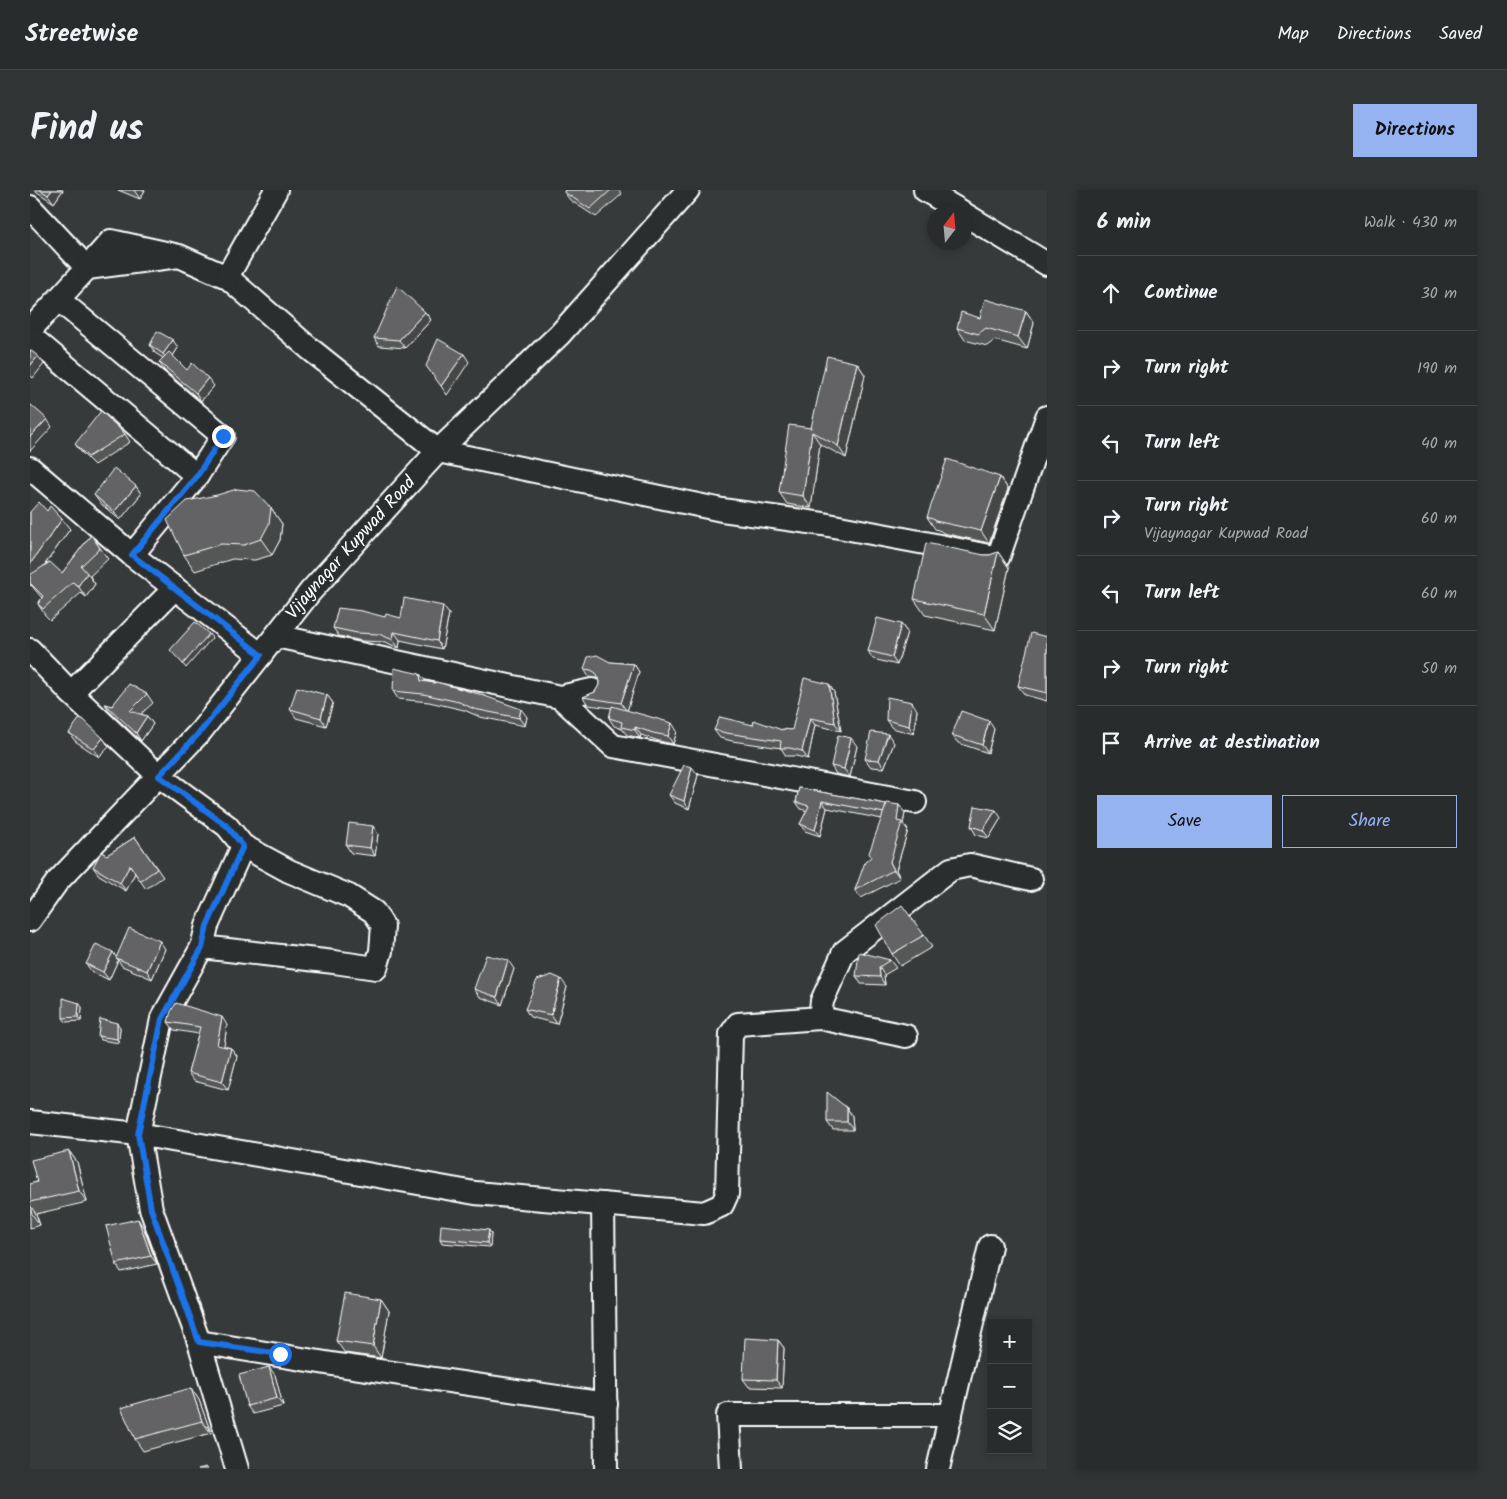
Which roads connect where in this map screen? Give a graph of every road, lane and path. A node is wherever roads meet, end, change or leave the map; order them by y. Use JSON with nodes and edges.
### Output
{"nodes":[{"id":1,"x":276,"y":190,"type":"edge"},
{"id":2,"x":688,"y":190,"type":"edge"},
{"id":3,"x":925,"y":190,"type":"edge"},
{"id":4,"x":950,"y":205,"type":"edge"},
{"id":5,"x":30,"y":207,"type":"edge"},
{"id":6,"x":972,"y":218,"type":"edge"},
{"id":7,"x":1047,"y":264,"type":"edge"},
{"id":8,"x":87,"y":268,"type":"junction"},
{"id":9,"x":227,"y":278,"type":"junction"},
{"id":10,"x":59,"y":300,"type":"junction"},
{"id":11,"x":30,"y":330,"type":"edge"},
{"id":12,"x":30,"y":336,"type":"edge"},
{"id":13,"x":1047,"y":417,"type":"edge"},
{"id":14,"x":438,"y":451,"type":"junction"},
{"id":15,"x":30,"y":468,"type":"edge"},
{"id":16,"x":197,"y":476,"type":"junction"},
{"id":17,"x":132,"y":555,"type":"junction"},
{"id":18,"x":176,"y":588,"type":"junction"},
{"id":19,"x":276,"y":636,"type":"junction"},
{"id":20,"x":30,"y":650,"type":"edge"},
{"id":21,"x":261,"y":655,"type":"junction"},
{"id":22,"x":592,"y":690,"type":"dead end"},
{"id":23,"x":71,"y":693,"type":"junction"},
{"id":24,"x":560,"y":697,"type":"junction"},
{"id":25,"x":159,"y":776,"type":"junction"},
{"id":26,"x":915,"y":802,"type":"dead end"},
{"id":27,"x":243,"y":846,"type":"junction"},
{"id":28,"x":1031,"y":879,"type":"dead end"},
{"id":29,"x":30,"y":920,"type":"edge"},
{"id":30,"x":202,"y":948,"type":"junction"},
{"id":31,"x":820,"y":1018,"type":"junction"},
{"id":32,"x":906,"y":1036,"type":"dead end"},
{"id":33,"x":30,"y":1122,"type":"edge"},
{"id":34,"x":138,"y":1134,"type":"junction"},
{"id":35,"x":604,"y":1204,"type":"junction"},
{"id":36,"x":990,"y":1246,"type":"dead end"},
{"id":37,"x":199,"y":1342,"type":"junction"},
{"id":38,"x":606,"y":1404,"type":"junction"},
{"id":39,"x":950,"y":1415,"type":"junction"},
{"id":40,"x":237,"y":1469,"type":"edge"},
{"id":41,"x":606,"y":1469,"type":"edge"},
{"id":42,"x":732,"y":1469,"type":"edge"},
{"id":43,"x":938,"y":1469,"type":"edge"}],
"edges":[{"from":1,"to":9,"type":"street"},
{"from":2,"to":14,"type":"street","name":"Vijaynagar Kupwad Road"},
{"from":3,"to":4,"type":"street"},
{"from":5,"to":8,"type":"street"},
{"from":6,"to":7,"type":"street"},
{"from":8,"to":9,"type":"street"},
{"from":8,"to":10,"type":"street"},
{"from":9,"to":14,"type":"street"},
{"from":10,"to":11,"type":"street"},
{"from":10,"to":16,"type":"street"},
{"from":12,"to":16,"type":"street"},
{"from":13,"to":14,"type":"street"},
{"from":14,"to":19,"type":"street","name":"Vijaynagar Kupwad Road"},
{"from":15,"to":17,"type":"street"},
{"from":16,"to":17,"type":"street"},
{"from":17,"to":18,"type":"street"},
{"from":18,"to":21,"type":"street"},
{"from":18,"to":23,"type":"street"},
{"from":19,"to":21,"type":"street","name":"Vijaynagar Kupwad Road"},
{"from":19,"to":24,"type":"street"},
{"from":20,"to":23,"type":"street"},
{"from":21,"to":25,"type":"street","name":"Vijaynagar Kupwad Road"},
{"from":22,"to":24,"type":"street"},
{"from":23,"to":25,"type":"street"},
{"from":24,"to":26,"type":"street"},
{"from":25,"to":27,"type":"street"},
{"from":25,"to":29,"type":"street","name":"Vijaynagar Kupwad Road"},
{"from":27,"to":30,"type":"street"},
{"from":27,"to":30,"type":"street"},
{"from":28,"to":31,"type":"street"},
{"from":30,"to":34,"type":"street"},
{"from":31,"to":32,"type":"street"},
{"from":31,"to":35,"type":"street"},
{"from":33,"to":34,"type":"street"},
{"from":34,"to":35,"type":"street"},
{"from":34,"to":37,"type":"street"},
{"from":35,"to":38,"type":"street"},
{"from":36,"to":39,"type":"street"},
{"from":37,"to":38,"type":"street"},
{"from":37,"to":40,"type":"street"},
{"from":38,"to":41,"type":"street"},
{"from":39,"to":42,"type":"street"},
{"from":39,"to":43,"type":"street"}]}
